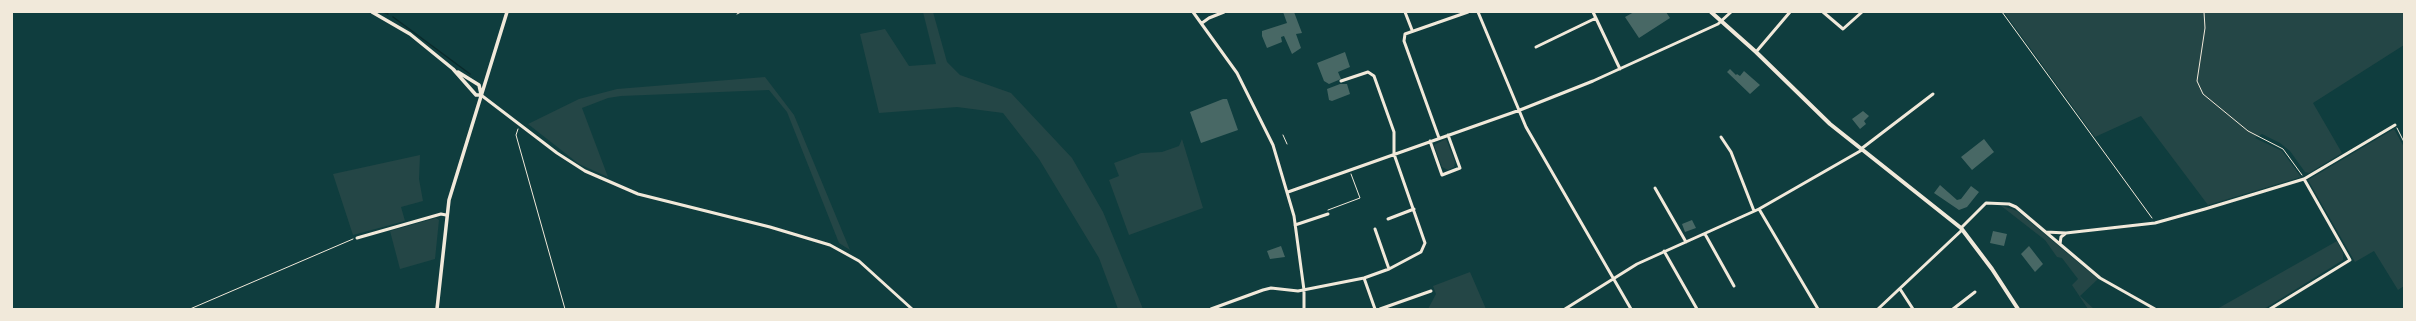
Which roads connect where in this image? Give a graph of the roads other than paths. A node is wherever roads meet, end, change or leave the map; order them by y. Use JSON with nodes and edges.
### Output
{"nodes":[{"id":1,"x":372,"y":12,"type":"edge"},
{"id":2,"x":507,"y":12,"type":"edge"},
{"id":3,"x":1193,"y":12,"type":"edge"},
{"id":4,"x":1224,"y":12,"type":"edge"},
{"id":5,"x":1405,"y":12,"type":"edge"},
{"id":6,"x":1468,"y":12,"type":"edge"},
{"id":7,"x":1478,"y":12,"type":"edge"},
{"id":8,"x":1594,"y":12,"type":"edge"},
{"id":9,"x":1712,"y":12,"type":"edge"},
{"id":10,"x":1730,"y":12,"type":"edge"},
{"id":11,"x":1790,"y":12,"type":"edge"},
{"id":12,"x":1823,"y":12,"type":"edge"},
{"id":13,"x":1862,"y":12,"type":"edge"},
{"id":14,"x":1596,"y":18,"type":"junction"},
{"id":15,"x":1722,"y":22,"type":"junction"},
{"id":16,"x":1202,"y":23,"type":"junction"},
{"id":17,"x":1412,"y":30,"type":"junction"},
{"id":18,"x":1536,"y":47,"type":"dead end"},
{"id":19,"x":1756,"y":52,"type":"junction"},
{"id":20,"x":1620,"y":69,"type":"junction"},
{"id":21,"x":454,"y":70,"type":"junction"},
{"id":22,"x":1341,"y":81,"type":"dead end"},
{"id":23,"x":1934,"y":94,"type":"dead end"},
{"id":24,"x":481,"y":95,"type":"junction"},
{"id":25,"x":1520,"y":110,"type":"junction"},
{"id":26,"x":2394,"y":125,"type":"road end"},
{"id":27,"x":1448,"y":135,"type":"junction"},
{"id":28,"x":1722,"y":137,"type":"dead end"},
{"id":29,"x":1439,"y":138,"type":"junction"},
{"id":30,"x":1430,"y":141,"type":"junction"},
{"id":31,"x":1862,"y":149,"type":"junction"},
{"id":32,"x":1394,"y":154,"type":"junction"},
{"id":33,"x":2304,"y":179,"type":"junction"},
{"id":34,"x":1655,"y":188,"type":"dead end"},
{"id":35,"x":1288,"y":192,"type":"junction"},
{"id":36,"x":1414,"y":209,"type":"junction"},
{"id":37,"x":1759,"y":209,"type":"junction"},
{"id":38,"x":1754,"y":211,"type":"junction"},
{"id":39,"x":1328,"y":214,"type":"road end"},
{"id":40,"x":446,"y":215,"type":"junction"},
{"id":41,"x":1388,"y":219,"type":"dead end"},
{"id":42,"x":1296,"y":225,"type":"junction"},
{"id":43,"x":1375,"y":229,"type":"dead end"},
{"id":44,"x":1962,"y":229,"type":"junction"},
{"id":45,"x":2046,"y":232,"type":"junction"},
{"id":46,"x":2066,"y":233,"type":"junction"},
{"id":47,"x":1705,"y":234,"type":"junction"},
{"id":48,"x":357,"y":238,"type":"road end"},
{"id":49,"x":1686,"y":242,"type":"junction"},
{"id":50,"x":2060,"y":244,"type":"junction"},
{"id":51,"x":1664,"y":251,"type":"junction"},
{"id":52,"x":1389,"y":269,"type":"junction"},
{"id":53,"x":1364,"y":278,"type":"junction"},
{"id":54,"x":1613,"y":279,"type":"junction"},
{"id":55,"x":1734,"y":286,"type":"dead end"},
{"id":56,"x":1900,"y":289,"type":"junction"},
{"id":57,"x":1304,"y":290,"type":"junction"},
{"id":58,"x":1431,"y":291,"type":"dead end"},
{"id":59,"x":1975,"y":292,"type":"dead end"},
{"id":60,"x":437,"y":309,"type":"edge"},
{"id":61,"x":912,"y":309,"type":"edge"},
{"id":62,"x":1211,"y":309,"type":"edge"},
{"id":63,"x":1304,"y":309,"type":"edge"},
{"id":64,"x":1375,"y":309,"type":"edge"},
{"id":65,"x":1380,"y":309,"type":"edge"},
{"id":66,"x":1566,"y":309,"type":"edge"},
{"id":67,"x":1631,"y":309,"type":"edge"},
{"id":68,"x":1697,"y":309,"type":"edge"},
{"id":69,"x":1818,"y":309,"type":"edge"},
{"id":70,"x":1878,"y":309,"type":"edge"},
{"id":71,"x":1913,"y":309,"type":"edge"},
{"id":72,"x":1953,"y":309,"type":"edge"},
{"id":73,"x":2018,"y":309,"type":"edge"},
{"id":74,"x":2155,"y":309,"type":"edge"},
{"id":75,"x":2270,"y":309,"type":"edge"}],
"edges":[{"from":1,"to":21,"type":"street"},
{"from":2,"to":24,"type":"street"},
{"from":3,"to":16,"type":"street"},
{"from":4,"to":16,"type":"street"},
{"from":5,"to":17,"type":"street"},
{"from":6,"to":17,"type":"street"},
{"from":7,"to":25,"type":"street"},
{"from":8,"to":14,"type":"street"},
{"from":9,"to":15,"type":"main road"},
{"from":10,"to":15,"type":"street"},
{"from":11,"to":19,"type":"street"},
{"from":12,"to":13,"type":"street"},
{"from":14,"to":18,"type":"street"},
{"from":14,"to":20,"type":"street"},
{"from":15,"to":19,"type":"main road"},
{"from":15,"to":20,"type":"street"},
{"from":16,"to":35,"type":"street"},
{"from":17,"to":29,"type":"street"},
{"from":19,"to":31,"type":"main road"},
{"from":20,"to":25,"type":"street"},
{"from":21,"to":24,"type":"street"},
{"from":21,"to":24,"type":"street"},
{"from":22,"to":32,"type":"street"},
{"from":23,"to":31,"type":"street"},
{"from":24,"to":40,"type":"street"},
{"from":24,"to":61,"type":"street"},
{"from":25,"to":27,"type":"street"},
{"from":25,"to":54,"type":"street"},
{"from":26,"to":33,"type":"street"},
{"from":27,"to":29,"type":"street"},
{"from":27,"to":30,"type":"street"},
{"from":28,"to":38,"type":"street"},
{"from":29,"to":30,"type":"street"},
{"from":30,"to":32,"type":"street"},
{"from":31,"to":37,"type":"street"},
{"from":31,"to":44,"type":"main road"},
{"from":32,"to":35,"type":"street"},
{"from":32,"to":36,"type":"street"},
{"from":33,"to":46,"type":"street"},
{"from":33,"to":75,"type":"street"},
{"from":34,"to":49,"type":"street"},
{"from":35,"to":42,"type":"street"},
{"from":36,"to":41,"type":"street"},
{"from":36,"to":52,"type":"street"},
{"from":37,"to":38,"type":"street"},
{"from":37,"to":69,"type":"street"},
{"from":38,"to":47,"type":"street"},
{"from":39,"to":42,"type":"street"},
{"from":40,"to":48,"type":"street"},
{"from":40,"to":60,"type":"street"},
{"from":42,"to":57,"type":"street"},
{"from":43,"to":52,"type":"street"},
{"from":44,"to":45,"type":"street"},
{"from":44,"to":56,"type":"street"},
{"from":44,"to":73,"type":"main road"},
{"from":45,"to":46,"type":"street"},
{"from":45,"to":50,"type":"street"},
{"from":46,"to":50,"type":"street"},
{"from":47,"to":49,"type":"street"},
{"from":47,"to":55,"type":"street"},
{"from":49,"to":51,"type":"street"},
{"from":50,"to":74,"type":"street"},
{"from":51,"to":54,"type":"street"},
{"from":51,"to":68,"type":"street"},
{"from":52,"to":53,"type":"street"},
{"from":53,"to":57,"type":"street"},
{"from":53,"to":64,"type":"street"},
{"from":54,"to":66,"type":"street"},
{"from":54,"to":67,"type":"street"},
{"from":56,"to":70,"type":"street"},
{"from":56,"to":71,"type":"street"},
{"from":57,"to":62,"type":"street"},
{"from":57,"to":63,"type":"street"},
{"from":58,"to":65,"type":"street"},
{"from":59,"to":72,"type":"street"}]}
